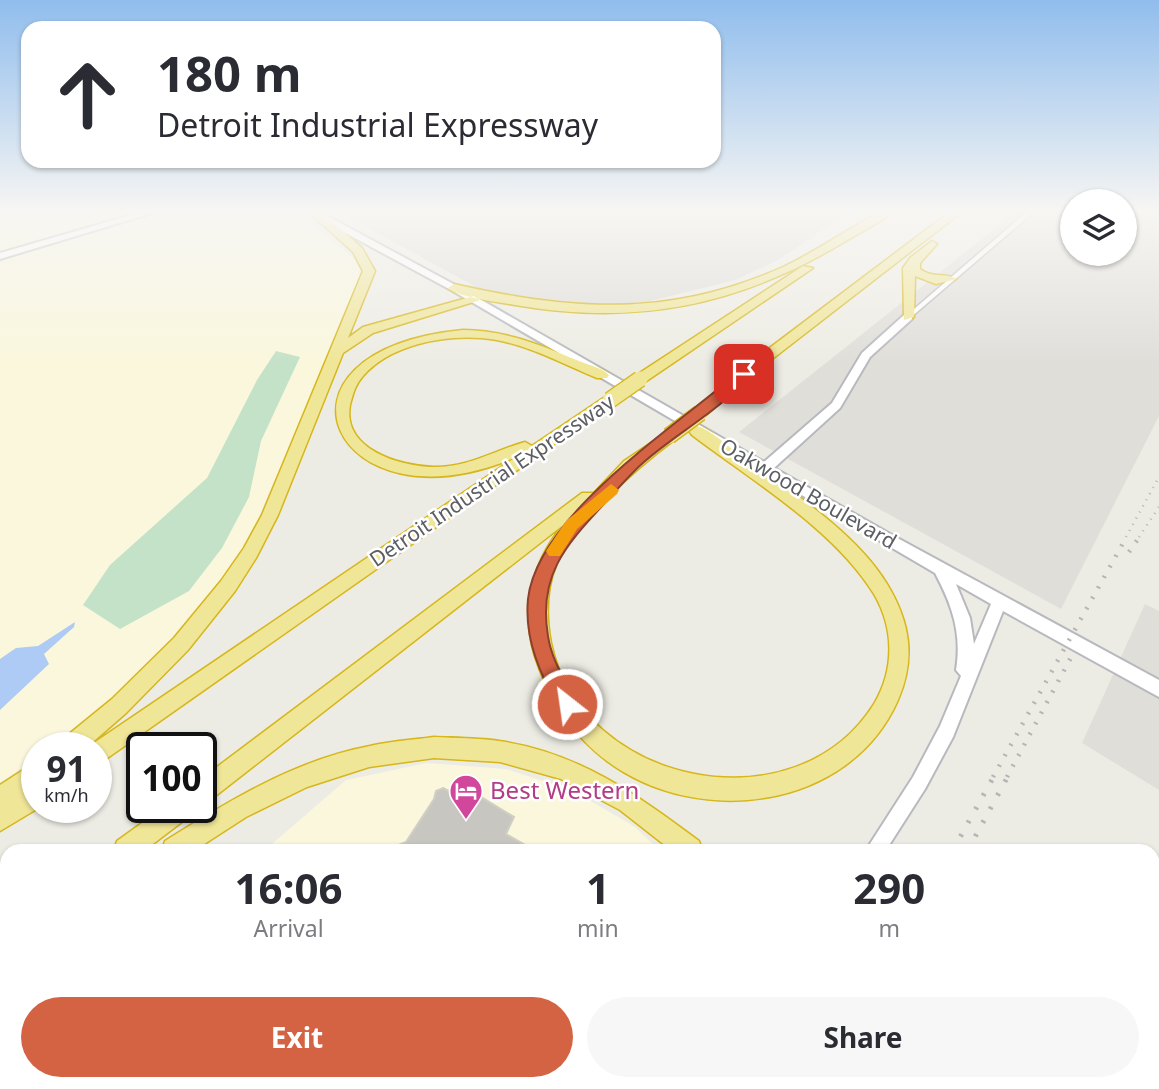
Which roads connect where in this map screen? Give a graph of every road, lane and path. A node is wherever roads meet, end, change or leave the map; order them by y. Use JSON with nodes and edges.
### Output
{"nodes":[{"id":1,"x":366,"y":262,"type":"edge"},
{"id":2,"x":406,"y":262,"type":"edge"},
{"id":3,"x":799,"y":262,"type":"edge"},
{"id":4,"x":814,"y":262,"type":"edge"},
{"id":5,"x":891,"y":262,"type":"edge"},
{"id":6,"x":913,"y":262,"type":"edge"},
{"id":7,"x":914,"y":262,"type":"edge"},
{"id":8,"x":971,"y":262,"type":"edge"},
{"id":9,"x":950,"y":279,"type":"junction"},
{"id":10,"x":454,"y":288,"type":"junction"},
{"id":11,"x":474,"y":300,"type":"junction"},
{"id":12,"x":908,"y":317,"type":"junction"},
{"id":13,"x":338,"y":351,"type":"junction"},
{"id":14,"x":602,"y":375,"type":"junction"},
{"id":15,"x":698,"y":422,"type":"junction"},
{"id":16,"x":542,"y":444,"type":"junction"},
{"id":17,"x":638,"y":459,"type":"junction"},
{"id":18,"x":766,"y":468,"type":"junction"},
{"id":19,"x":940,"y":569,"type":"junction"},
{"id":20,"x":1000,"y":600,"type":"junction"},
{"id":21,"x":1159,"y":689,"type":"edge"},
{"id":22,"x":958,"y":698,"type":"junction"},
{"id":23,"x":88,"y":732,"type":"edge"},
{"id":24,"x":112,"y":744,"type":"edge"},
{"id":25,"x":217,"y":781,"type":"edge"},
{"id":26,"x":21,"y":784,"type":"edge"},
{"id":27,"x":0,"y":799,"type":"edge"},
{"id":28,"x":21,"y":805,"type":"edge"},
{"id":29,"x":0,"y":819,"type":"edge"},
{"id":30,"x":162,"y":823,"type":"edge"},
{"id":31,"x":134,"y":844,"type":"edge"},
{"id":32,"x":183,"y":844,"type":"edge"},
{"id":33,"x":683,"y":844,"type":"edge"},
{"id":34,"x":879,"y":844,"type":"edge"}],
"edges":[{"from":1,"to":13,"type":"highway"},
{"from":2,"to":10,"type":"main road","name":"Oakwood Boulevard"},
{"from":3,"to":10,"type":"highway"},
{"from":4,"to":16,"type":"highway","name":"Detroit Industrial Expressway","bridge":true},
{"from":5,"to":15,"type":"highway"},
{"from":6,"to":12,"type":"highway"},
{"from":7,"to":9,"type":"highway"},
{"from":8,"to":9,"type":"street"},
{"from":9,"to":12,"type":"street"},
{"from":10,"to":11,"type":"main road","name":"Oakwood Boulevard"},
{"from":11,"to":13,"type":"highway"},
{"from":11,"to":14,"type":"main road","name":"Oakwood Boulevard"},
{"from":12,"to":18,"type":"main road"},
{"from":13,"to":23,"type":"highway"},
{"from":14,"to":15,"type":"main road","name":"Oakwood Boulevard"},
{"from":14,"to":16,"type":"highway"},
{"from":15,"to":17,"type":"highway","bridge":true},
{"from":15,"to":17,"type":"highway"},
{"from":15,"to":18,"type":"main road","name":"Oakwood Boulevard"},
{"from":16,"to":24,"type":"highway","name":"Detroit Industrial Expressway"},
{"from":17,"to":25,"type":"highway"},
{"from":18,"to":19,"type":"main road","name":"Oakwood Boulevard"},
{"from":19,"to":20,"type":"main road","name":"Oakwood Boulevard"},
{"from":19,"to":22,"type":"main road"},
{"from":20,"to":21,"type":"main road","name":"Oakwood Boulevard"},
{"from":20,"to":22,"type":"main road"},
{"from":22,"to":34,"type":"main road"},
{"from":26,"to":27,"type":"highway"},
{"from":28,"to":29,"type":"highway"},
{"from":30,"to":31,"type":"highway"},
{"from":32,"to":33,"type":"highway"}]}
